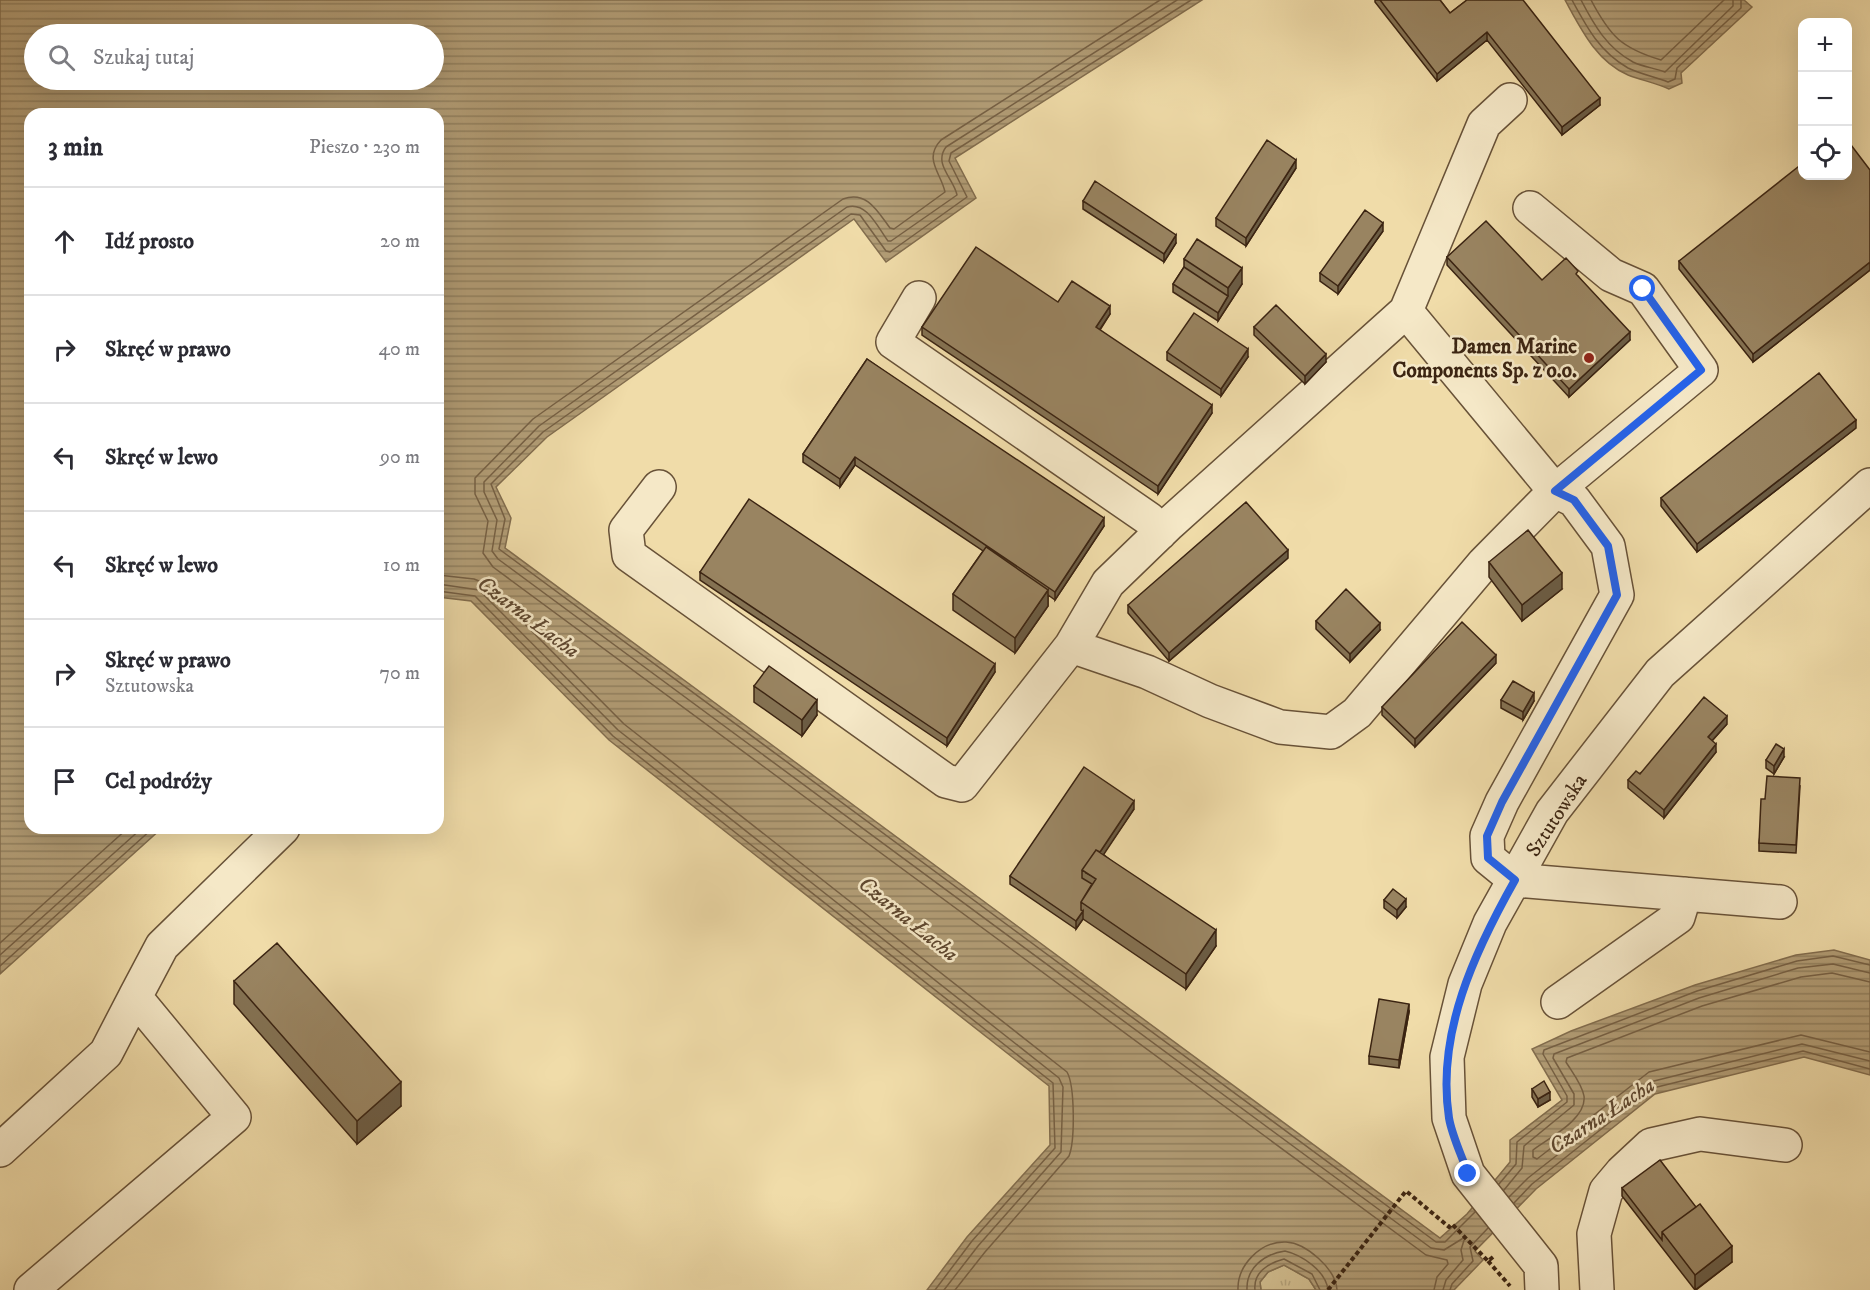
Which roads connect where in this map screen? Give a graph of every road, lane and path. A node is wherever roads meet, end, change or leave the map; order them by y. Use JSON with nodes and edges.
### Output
{"nodes":[{"id":1,"x":1510,"y":100,"type":"dead end"},
{"id":2,"x":1530,"y":208,"type":"dead end"},
{"id":3,"x":920,"y":298,"type":"dead end"},
{"id":4,"x":1406,"y":310,"type":"junction"},
{"id":5,"x":1870,"y":485,"type":"edge"},
{"id":6,"x":659,"y":486,"type":"dead end"},
{"id":7,"x":1555,"y":491,"type":"junction"},
{"id":8,"x":1160,"y":533,"type":"junction"},
{"id":9,"x":1071,"y":646,"type":"junction"},
{"id":10,"x":277,"y":834,"type":"edge"},
{"id":11,"x":1515,"y":880,"type":"junction"},
{"id":12,"x":1685,"y":894,"type":"junction"},
{"id":13,"x":1780,"y":902,"type":"dead end"},
{"id":14,"x":135,"y":998,"type":"junction"},
{"id":15,"x":1558,"y":1002,"type":"dead end"},
{"id":16,"x":1785,"y":1145,"type":"dead end"},
{"id":17,"x":0,"y":1149,"type":"edge"},
{"id":18,"x":31,"y":1290,"type":"edge"},
{"id":19,"x":1328,"y":1290,"type":"edge"},
{"id":20,"x":1519,"y":1290,"type":"edge"},
{"id":21,"x":1542,"y":1290,"type":"edge"},
{"id":22,"x":1597,"y":1290,"type":"edge"}],
"edges":[{"from":1,"to":4,"type":"street"},
{"from":2,"to":7,"type":"street"},
{"from":3,"to":8,"type":"street"},
{"from":4,"to":7,"type":"street"},
{"from":4,"to":8,"type":"street"},
{"from":5,"to":11,"type":"street","name":"Sztutowska"},
{"from":6,"to":9,"type":"street"},
{"from":7,"to":9,"type":"street"},
{"from":7,"to":11,"type":"street"},
{"from":8,"to":9,"type":"street"},
{"from":10,"to":14,"type":"street"},
{"from":11,"to":12,"type":"street"},
{"from":11,"to":21,"type":"street","name":"Sztutowska"},
{"from":12,"to":13,"type":"street"},
{"from":12,"to":15,"type":"street"},
{"from":14,"to":17,"type":"street"},
{"from":14,"to":18,"type":"street"},
{"from":16,"to":22,"type":"street"},
{"from":19,"to":20,"type":"path"}]}
